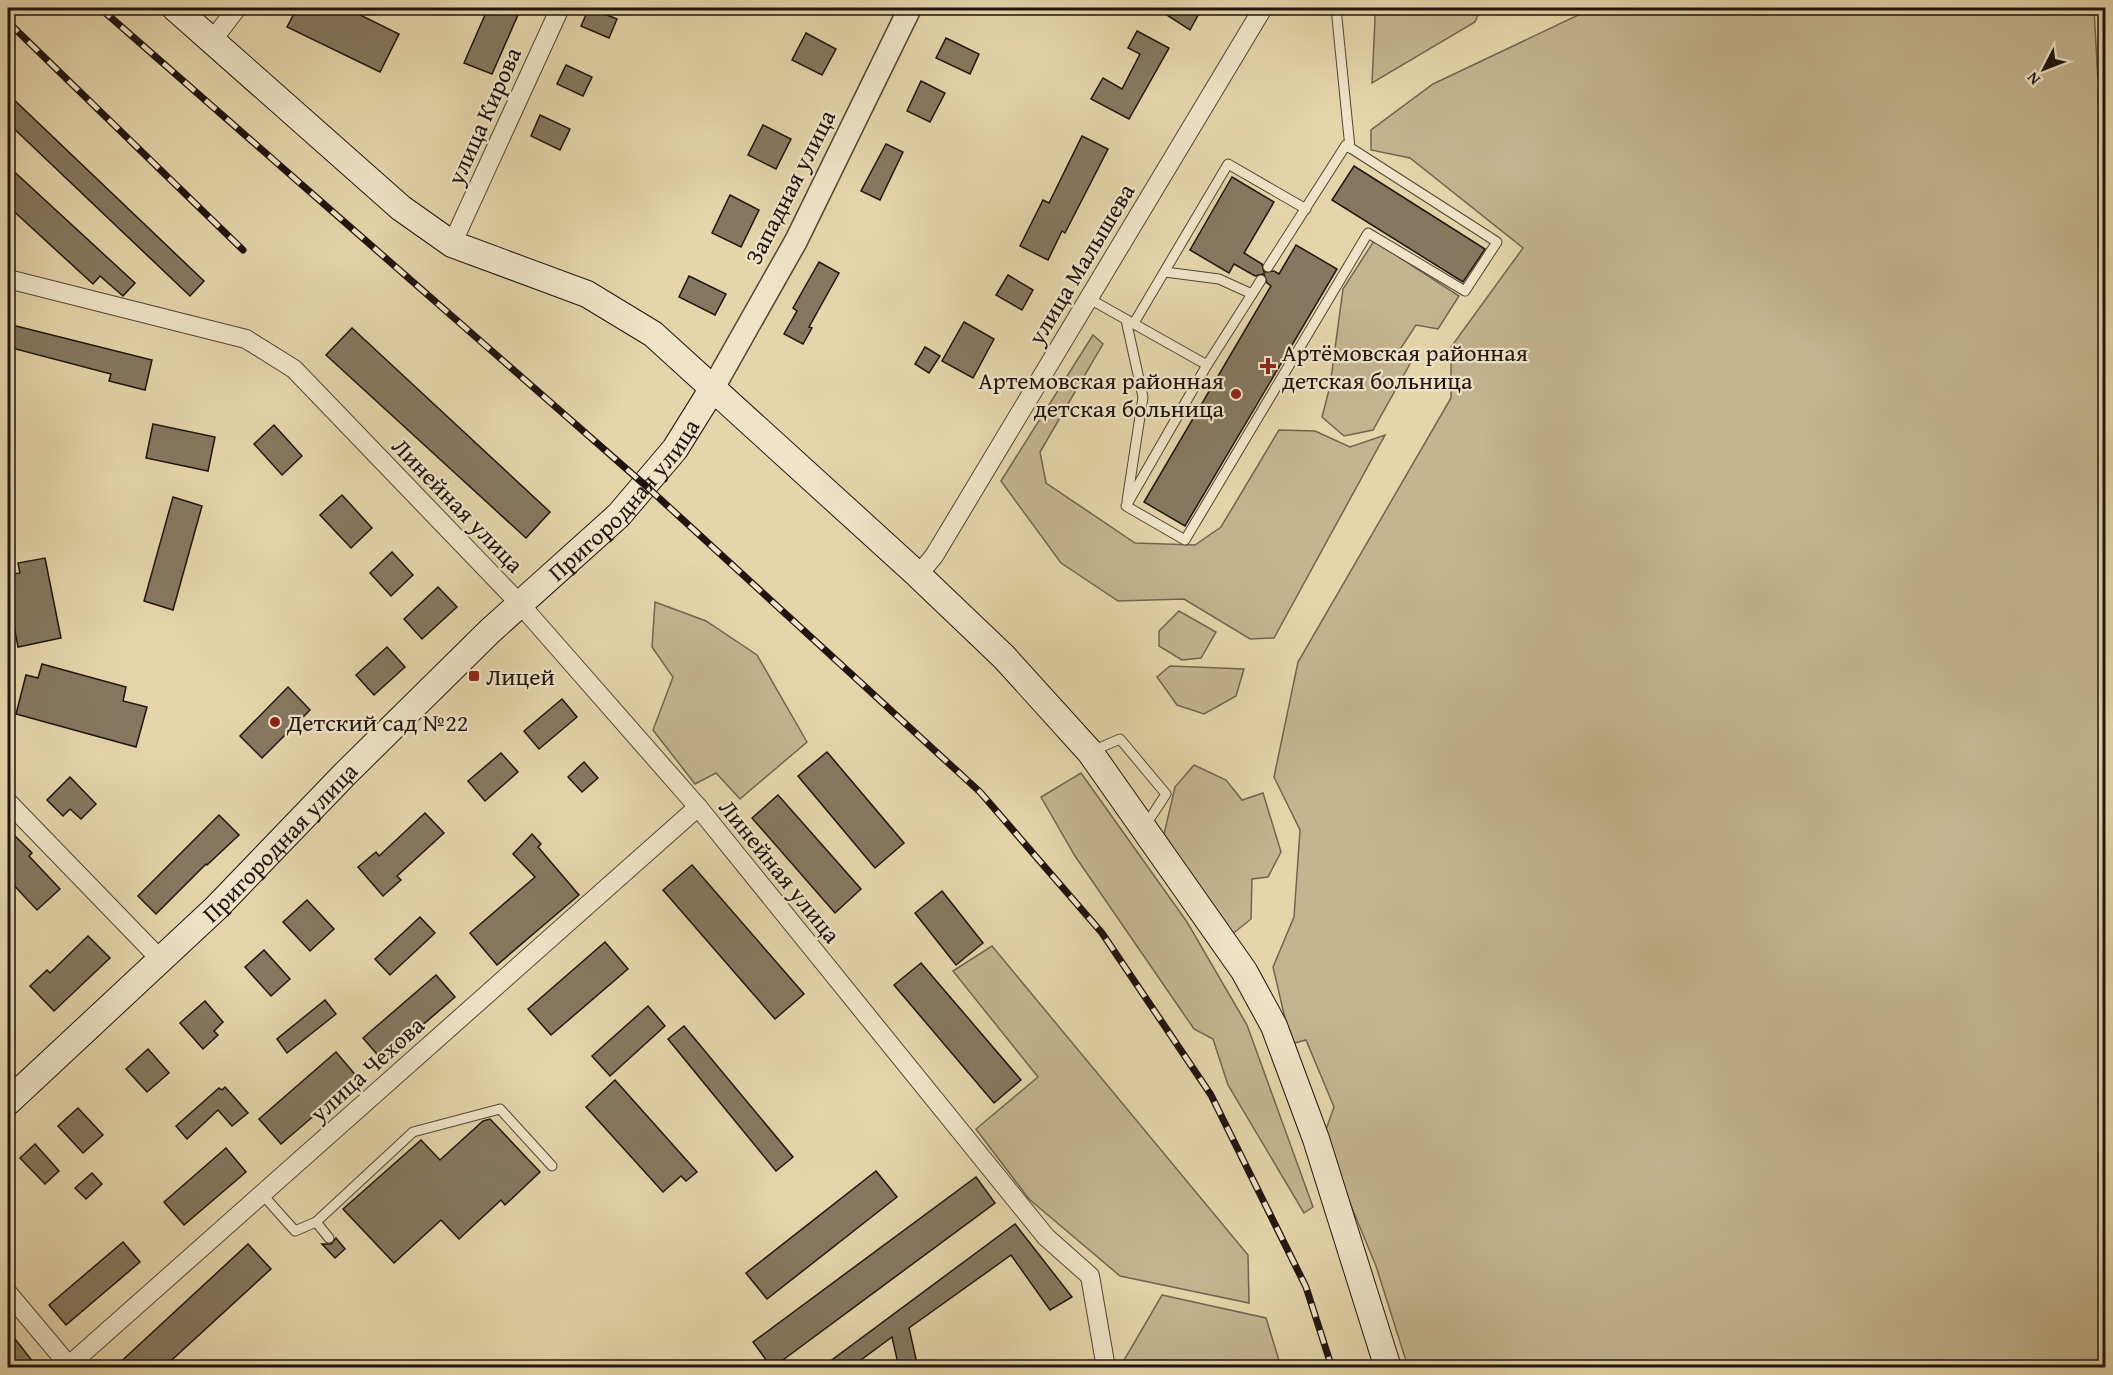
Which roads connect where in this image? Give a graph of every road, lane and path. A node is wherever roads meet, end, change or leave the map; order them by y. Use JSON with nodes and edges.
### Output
{"nodes":[{"id":1,"x":175,"y":8,"type":"edge"},
{"id":2,"x":237,"y":8,"type":"edge"},
{"id":3,"x":560,"y":8,"type":"edge"},
{"id":4,"x":910,"y":8,"type":"edge"},
{"id":5,"x":1263,"y":8,"type":"edge"},
{"id":6,"x":1336,"y":8,"type":"edge"},
{"id":7,"x":212,"y":42,"type":"junction"},
{"id":8,"x":1350,"y":148,"type":"junction"},
{"id":9,"x":1306,"y":209,"type":"junction"},
{"id":10,"x":452,"y":244,"type":"junction"},
{"id":11,"x":1268,"y":267,"type":"dead end"},
{"id":12,"x":1165,"y":272,"type":"junction"},
{"id":13,"x":8,"y":279,"type":"edge"},
{"id":14,"x":1261,"y":280,"type":"dead end"},
{"id":15,"x":1252,"y":294,"type":"junction"},
{"id":16,"x":1088,"y":298,"type":"junction"},
{"id":17,"x":1130,"y":322,"type":"junction"},
{"id":18,"x":1207,"y":365,"type":"junction"},
{"id":19,"x":713,"y":388,"type":"junction"},
{"id":20,"x":1126,"y":506,"type":"junction"},
{"id":21,"x":918,"y":575,"type":"junction"},
{"id":22,"x":520,"y":604,"type":"junction"},
{"id":23,"x":1090,"y":752,"type":"junction"},
{"id":24,"x":8,"y":802,"type":"edge"},
{"id":25,"x":698,"y":807,"type":"junction"},
{"id":26,"x":1145,"y":827,"type":"junction"},
{"id":27,"x":161,"y":960,"type":"junction"},
{"id":28,"x":8,"y":1102,"type":"edge"},
{"id":29,"x":552,"y":1166,"type":"dead end"},
{"id":30,"x":262,"y":1194,"type":"junction"},
{"id":31,"x":316,"y":1222,"type":"junction"},
{"id":32,"x":329,"y":1238,"type":"dead end"},
{"id":33,"x":8,"y":1293,"type":"edge"},
{"id":34,"x":69,"y":1367,"type":"edge"},
{"id":35,"x":1106,"y":1368,"type":"edge"},
{"id":36,"x":1388,"y":1368,"type":"edge"}],
"edges":[{"from":1,"to":7,"type":"main road"},
{"from":2,"to":7,"type":"street"},
{"from":3,"to":10,"type":"street","name":"улица Кирова"},
{"from":4,"to":19,"type":"street","name":"Западная улица"},
{"from":5,"to":16,"type":"street","name":"улица Малышева"},
{"from":6,"to":8,"type":"lane"},
{"from":7,"to":10,"type":"main road"},
{"from":8,"to":9,"type":"lane"},
{"from":8,"to":20,"type":"lane"},
{"from":9,"to":11,"type":"lane"},
{"from":9,"to":12,"type":"lane"},
{"from":10,"to":19,"type":"main road"},
{"from":12,"to":15,"type":"lane"},
{"from":12,"to":17,"type":"lane"},
{"from":13,"to":22,"type":"street","name":"Линейная улица"},
{"from":14,"to":15,"type":"lane"},
{"from":15,"to":18,"type":"lane"},
{"from":16,"to":17,"type":"lane"},
{"from":16,"to":21,"type":"street","name":"улица Малышева"},
{"from":17,"to":18,"type":"lane"},
{"from":17,"to":20,"type":"lane"},
{"from":18,"to":20,"type":"lane"},
{"from":19,"to":21,"type":"main road"},
{"from":19,"to":22,"type":"main road","name":"Пригородная улица"},
{"from":21,"to":23,"type":"main road"},
{"from":22,"to":25,"type":"street","name":"Линейная улица"},
{"from":22,"to":27,"type":"main road","name":"Пригородная улица"},
{"from":23,"to":26,"type":"main road"},
{"from":23,"to":26,"type":"lane"},
{"from":24,"to":27,"type":"street"},
{"from":25,"to":30,"type":"street","name":"улица Чехова"},
{"from":25,"to":35,"type":"street","name":"Линейная улица"},
{"from":26,"to":36,"type":"main road"},
{"from":27,"to":28,"type":"main road","name":"Пригородная улица"},
{"from":29,"to":31,"type":"lane"},
{"from":30,"to":31,"type":"lane"},
{"from":30,"to":34,"type":"street","name":"улица Чехова"},
{"from":31,"to":32,"type":"lane"},
{"from":33,"to":34,"type":"street"}]}
